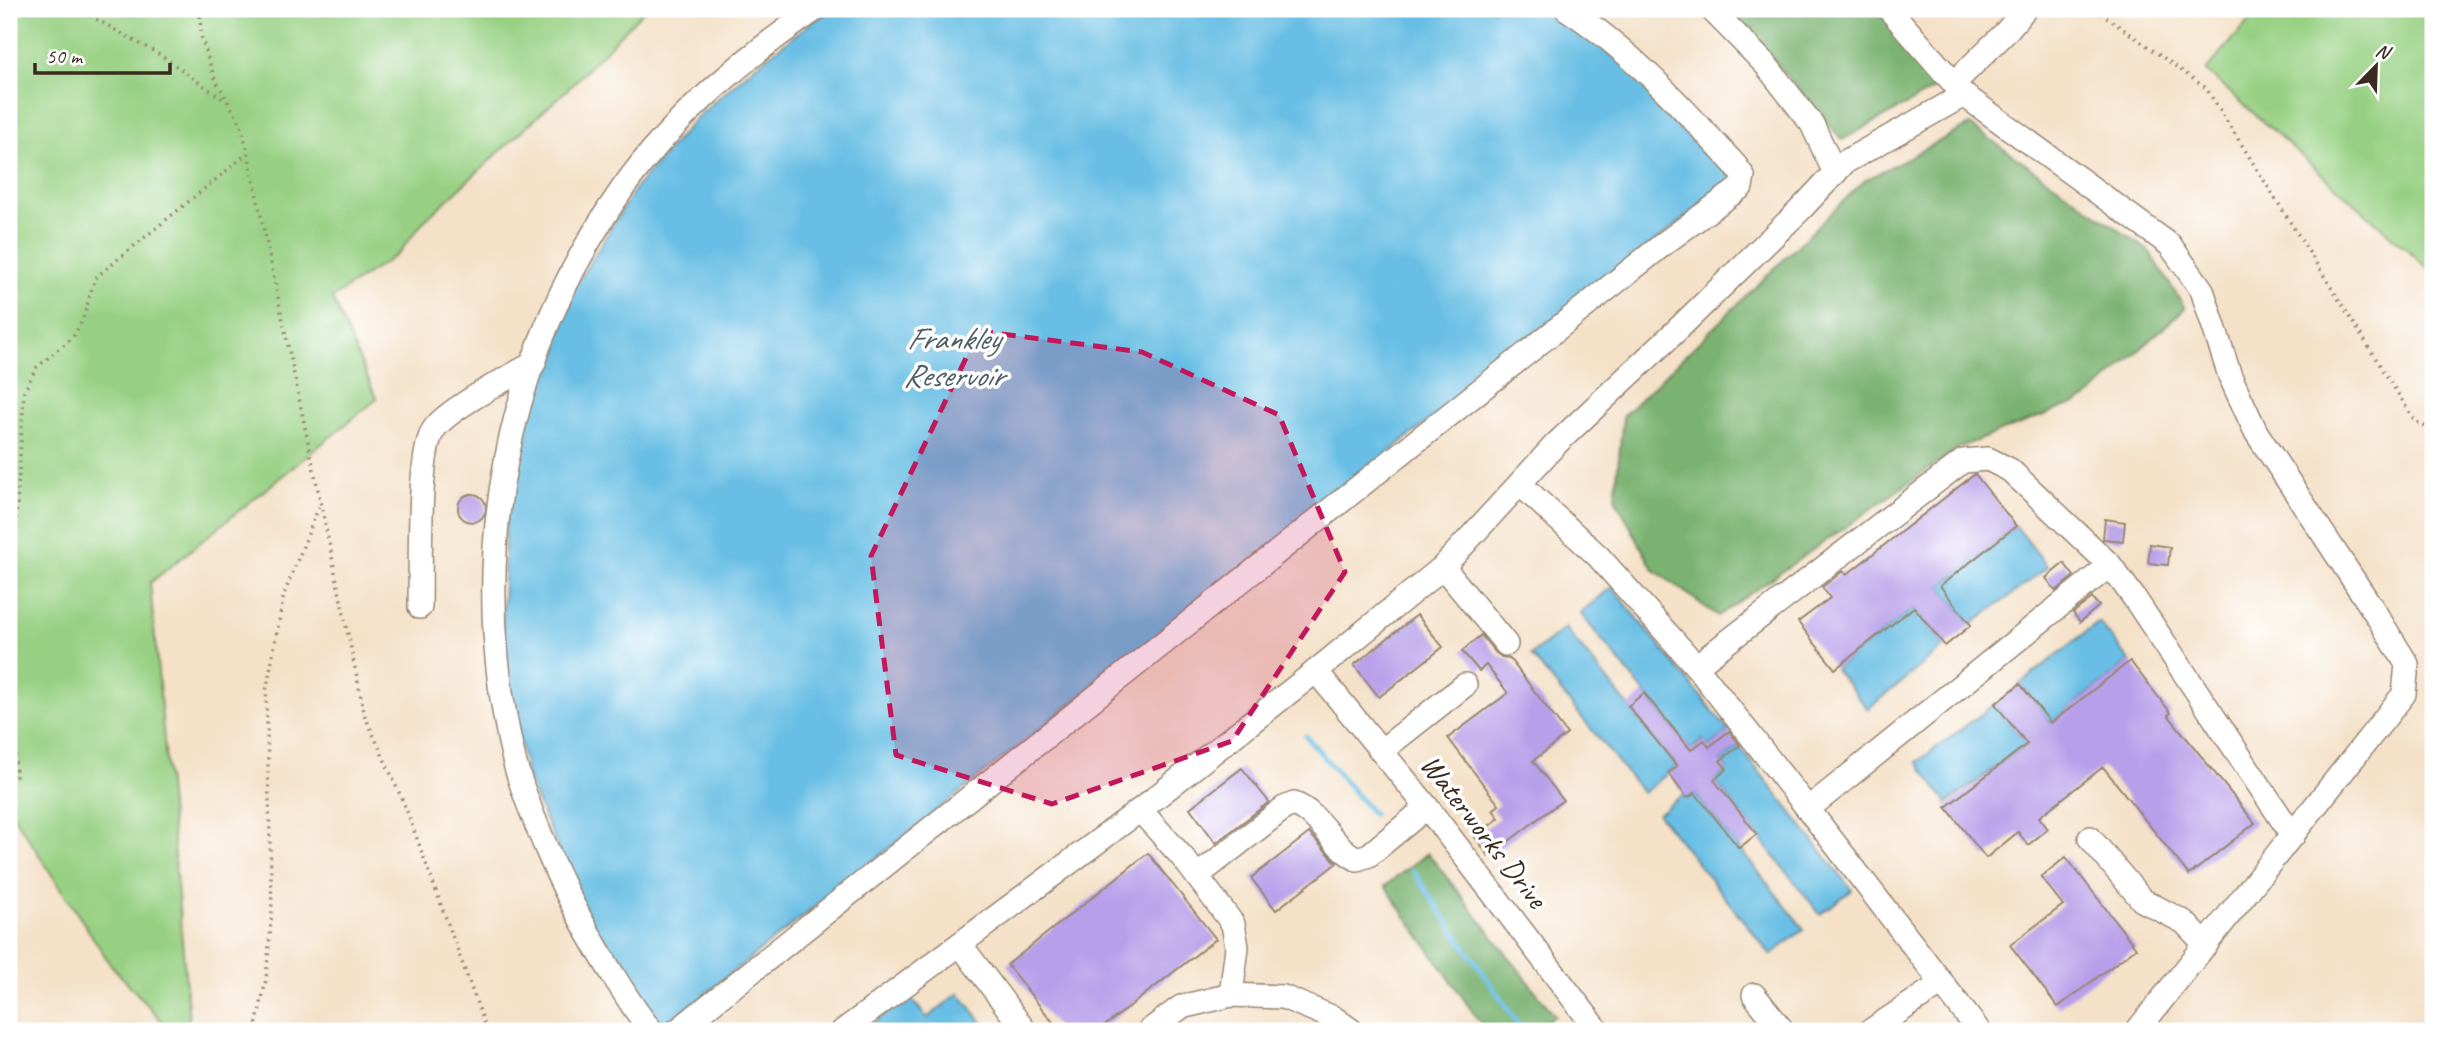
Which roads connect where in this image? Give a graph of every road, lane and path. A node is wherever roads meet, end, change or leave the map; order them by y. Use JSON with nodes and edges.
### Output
{"nodes":[{"id":1,"x":78,"y":9,"type":"edge"},
{"id":2,"x":200,"y":9,"type":"edge"},
{"id":3,"x":816,"y":9,"type":"edge"},
{"id":4,"x":1567,"y":9,"type":"edge"},
{"id":5,"x":1711,"y":9,"type":"edge"},
{"id":6,"x":1889,"y":9,"type":"edge"},
{"id":7,"x":2025,"y":9,"type":"edge"},
{"id":8,"x":2095,"y":9,"type":"edge"},
{"id":9,"x":1959,"y":89,"type":"junction"},
{"id":10,"x":229,"y":103,"type":"junction"},
{"id":11,"x":248,"y":153,"type":"junction"},
{"id":12,"x":1835,"y":173,"type":"junction"},
{"id":13,"x":534,"y":363,"type":"junction"},
{"id":14,"x":2433,"y":431,"type":"edge"},
{"id":15,"x":1520,"y":484,"type":"junction"},
{"id":16,"x":320,"y":502,"type":"junction"},
{"id":17,"x":2110,"y":565,"type":"junction"},
{"id":18,"x":1443,"y":567,"type":"junction"},
{"id":19,"x":420,"y":607,"type":"dead end"},
{"id":20,"x":1506,"y":644,"type":"dead end"},
{"id":21,"x":1696,"y":666,"type":"junction"},
{"id":22,"x":1316,"y":671,"type":"junction"},
{"id":23,"x":1465,"y":685,"type":"dead end"},
{"id":24,"x":1381,"y":751,"type":"junction"},
{"id":25,"x":9,"y":781,"type":"edge"},
{"id":26,"x":1427,"y":807,"type":"junction"},
{"id":27,"x":1808,"y":809,"type":"junction"},
{"id":28,"x":1140,"y":810,"type":"junction"},
{"id":29,"x":2293,"y":835,"type":"junction"},
{"id":30,"x":2090,"y":838,"type":"dead end"},
{"id":31,"x":1197,"y":876,"type":"junction"},
{"id":32,"x":960,"y":944,"type":"junction"},
{"id":33,"x":2206,"y":945,"type":"junction"},
{"id":34,"x":1942,"y":984,"type":"junction"},
{"id":35,"x":1231,"y":995,"type":"junction"},
{"id":36,"x":1754,"y":995,"type":"dead end"},
{"id":37,"x":255,"y":1031,"type":"edge"},
{"id":38,"x":487,"y":1031,"type":"edge"},
{"id":39,"x":652,"y":1031,"type":"edge"},
{"id":40,"x":677,"y":1031,"type":"edge"},
{"id":41,"x":843,"y":1031,"type":"edge"},
{"id":42,"x":1025,"y":1031,"type":"edge"},
{"id":43,"x":1149,"y":1031,"type":"edge"},
{"id":44,"x":1352,"y":1031,"type":"edge"},
{"id":45,"x":1598,"y":1031,"type":"edge"},
{"id":46,"x":1783,"y":1031,"type":"edge"},
{"id":47,"x":1870,"y":1031,"type":"edge"},
{"id":48,"x":1979,"y":1031,"type":"edge"},
{"id":49,"x":2137,"y":1031,"type":"edge"}],
"edges":[{"from":1,"to":10,"type":"path"},
{"from":2,"to":10,"type":"path"},
{"from":3,"to":13,"type":"lane"},
{"from":4,"to":40,"type":"lane"},
{"from":5,"to":12,"type":"lane"},
{"from":6,"to":9,"type":"lane"},
{"from":7,"to":9,"type":"lane"},
{"from":8,"to":14,"type":"path"},
{"from":9,"to":12,"type":"lane"},
{"from":9,"to":29,"type":"lane"},
{"from":10,"to":11,"type":"path"},
{"from":11,"to":16,"type":"path"},
{"from":11,"to":25,"type":"path"},
{"from":12,"to":15,"type":"lane"},
{"from":13,"to":19,"type":"lane"},
{"from":13,"to":39,"type":"lane"},
{"from":15,"to":18,"type":"lane"},
{"from":15,"to":21,"type":"lane"},
{"from":16,"to":37,"type":"path"},
{"from":16,"to":38,"type":"path"},
{"from":17,"to":21,"type":"lane"},
{"from":17,"to":27,"type":"lane"},
{"from":17,"to":29,"type":"lane"},
{"from":18,"to":20,"type":"lane"},
{"from":18,"to":22,"type":"lane"},
{"from":21,"to":27,"type":"lane"},
{"from":22,"to":24,"type":"lane","name":"Waterworks Drive"},
{"from":22,"to":28,"type":"lane"},
{"from":23,"to":24,"type":"lane"},
{"from":24,"to":26,"type":"lane","name":"Waterworks Drive"},
{"from":26,"to":31,"type":"lane"},
{"from":26,"to":45,"type":"lane","name":"Waterworks Drive"},
{"from":27,"to":34,"type":"lane"},
{"from":28,"to":31,"type":"lane"},
{"from":28,"to":32,"type":"lane"},
{"from":29,"to":33,"type":"lane"},
{"from":30,"to":33,"type":"lane"},
{"from":31,"to":35,"type":"lane"},
{"from":32,"to":41,"type":"lane"},
{"from":32,"to":42,"type":"lane"},
{"from":33,"to":49,"type":"lane"},
{"from":34,"to":47,"type":"lane"},
{"from":34,"to":48,"type":"lane"},
{"from":35,"to":43,"type":"lane"},
{"from":35,"to":44,"type":"lane"},
{"from":36,"to":46,"type":"lane"}]}
